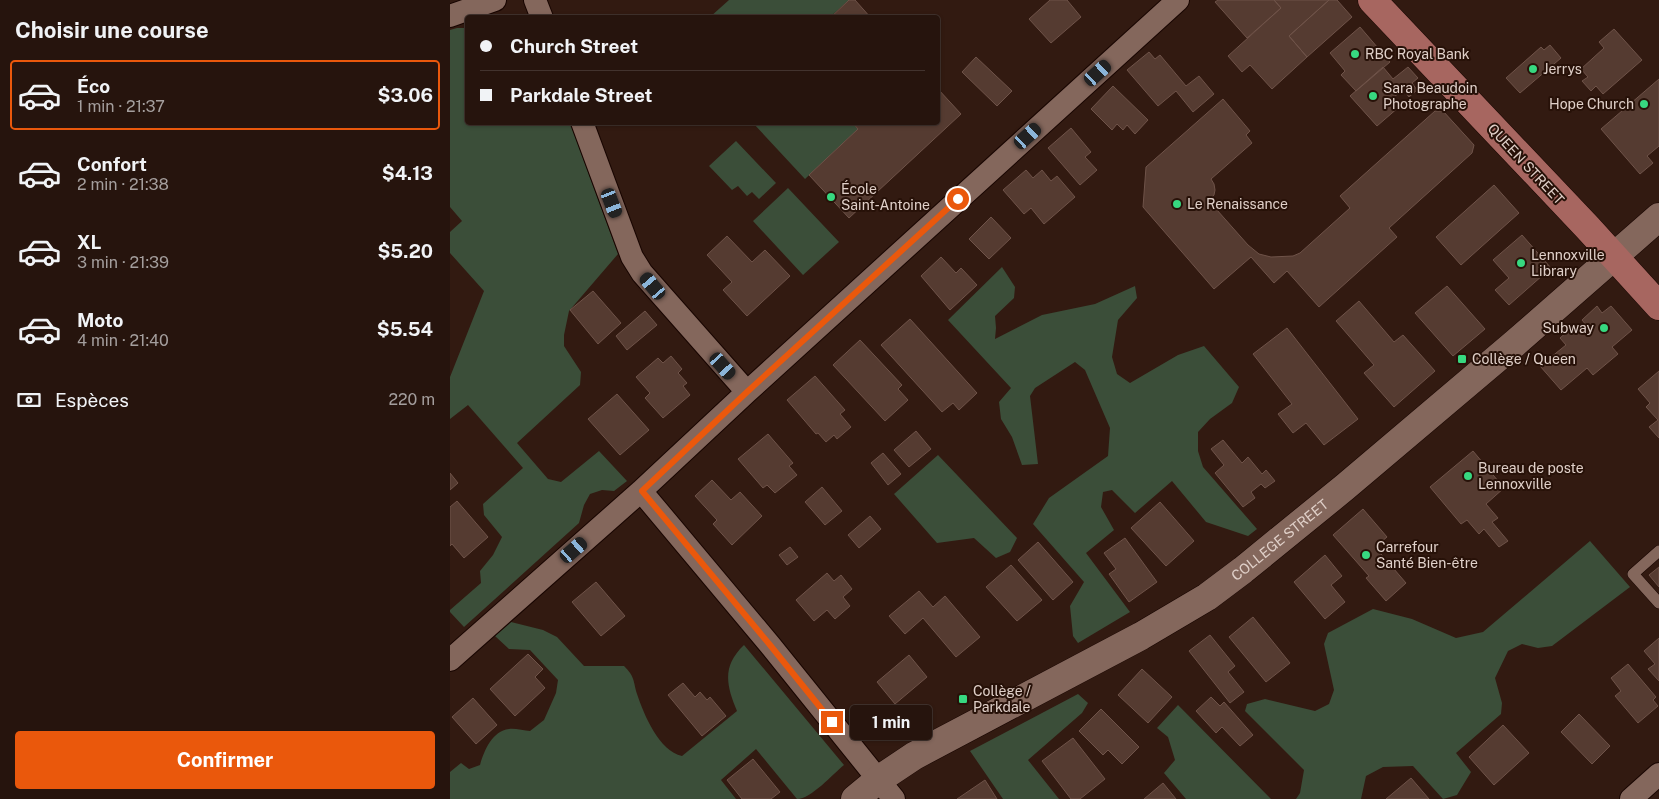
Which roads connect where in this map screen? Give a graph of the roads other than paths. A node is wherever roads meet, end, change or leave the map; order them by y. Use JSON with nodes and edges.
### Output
{"nodes":[{"id":1,"x":495,"y":0,"type":"edge"},
{"id":2,"x":536,"y":0,"type":"edge"},
{"id":3,"x":1178,"y":0,"type":"edge"},
{"id":4,"x":1372,"y":0,"type":"edge"},
{"id":5,"x":541,"y":15,"type":"edge"},
{"id":6,"x":450,"y":16,"type":"edge"},
{"id":7,"x":583,"y":125,"type":"edge"},
{"id":8,"x":1659,"y":217,"type":"edge"},
{"id":9,"x":1615,"y":257,"type":"junction"},
{"id":10,"x":1659,"y":306,"type":"edge"},
{"id":11,"x":747,"y":392,"type":"junction"},
{"id":12,"x":642,"y":491,"type":"junction"},
{"id":13,"x":1659,"y":551,"type":"edge"},
{"id":14,"x":1659,"y":603,"type":"edge"},
{"id":15,"x":450,"y":660,"type":"edge"},
{"id":16,"x":1659,"y":774,"type":"edge"},
{"id":17,"x":886,"y":790,"type":"edge"},
{"id":18,"x":855,"y":799,"type":"edge"},
{"id":19,"x":1631,"y":799,"type":"edge"}],
"edges":[{"from":1,"to":6,"type":"street"},
{"from":2,"to":5,"type":"street"},
{"from":3,"to":11,"type":"street"},
{"from":4,"to":9,"type":"main road","name":"QUEEN STREET"},
{"from":7,"to":11,"type":"street"},
{"from":8,"to":9,"type":"street","name":"COLLEGE STREET"},
{"from":9,"to":10,"type":"main road","name":"QUEEN STREET"},
{"from":9,"to":17,"type":"street","name":"COLLEGE STREET"},
{"from":11,"to":12,"type":"street"},
{"from":12,"to":15,"type":"street"},
{"from":12,"to":17,"type":"street"},
{"from":13,"to":14,"type":"lane"},
{"from":16,"to":19,"type":"street"},
{"from":17,"to":18,"type":"street","name":"COLLEGE STREET"}]}
